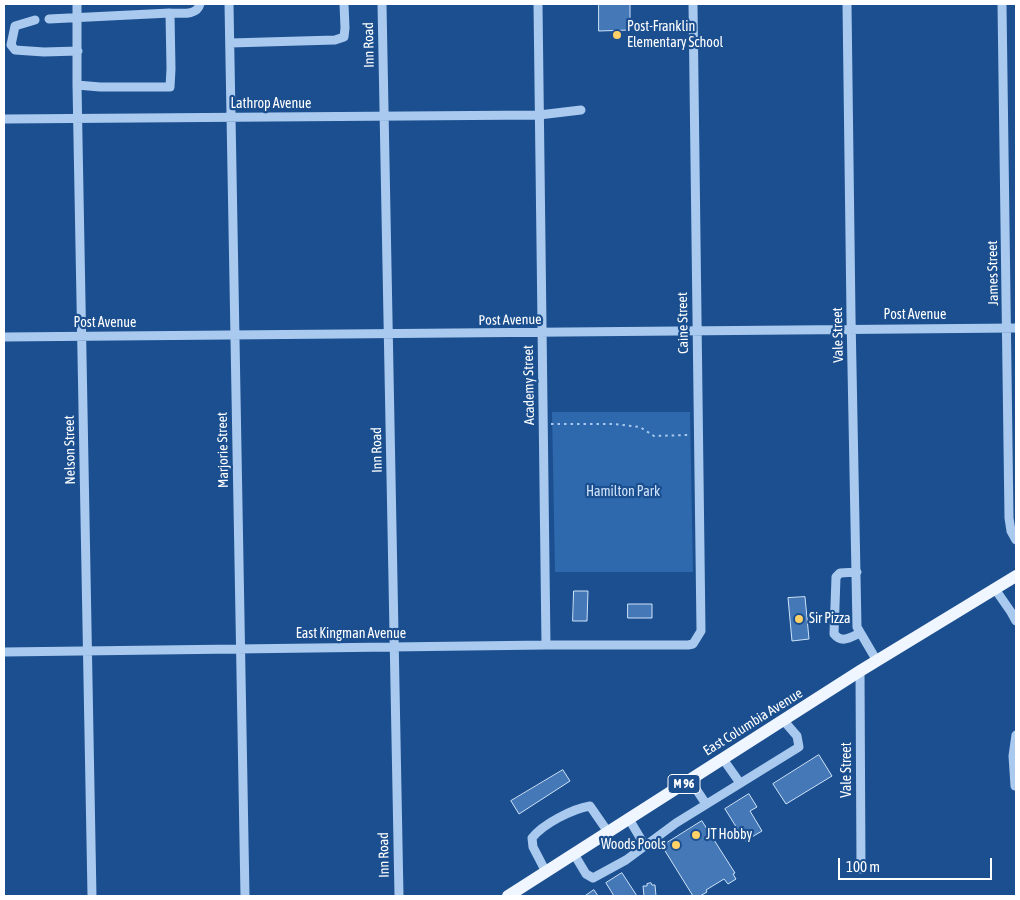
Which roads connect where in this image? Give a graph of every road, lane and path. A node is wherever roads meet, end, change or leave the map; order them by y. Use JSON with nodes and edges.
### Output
{"nodes":[{"id":1,"x":77,"y":4,"type":"edge"},
{"id":2,"x":200,"y":4,"type":"edge"},
{"id":3,"x":229,"y":4,"type":"edge"},
{"id":4,"x":344,"y":4,"type":"edge"},
{"id":5,"x":382,"y":4,"type":"edge"},
{"id":6,"x":538,"y":4,"type":"edge"},
{"id":7,"x":693,"y":4,"type":"edge"},
{"id":8,"x":848,"y":4,"type":"edge"},
{"id":9,"x":1002,"y":4,"type":"edge"},
{"id":10,"x":170,"y":14,"type":"junction"},
{"id":11,"x":78,"y":17,"type":"junction"},
{"id":12,"x":49,"y":19,"type":"dead end"},
{"id":13,"x":36,"y":20,"type":"dead end"},
{"id":14,"x":230,"y":44,"type":"junction"},
{"id":15,"x":78,"y":51,"type":"junction"},
{"id":16,"x":77,"y":85,"type":"junction"},
{"id":17,"x":581,"y":110,"type":"dead end"},
{"id":18,"x":539,"y":115,"type":"junction"},
{"id":19,"x":384,"y":117,"type":"junction"},
{"id":20,"x":231,"y":118,"type":"junction"},
{"id":21,"x":78,"y":119,"type":"junction"},
{"id":22,"x":4,"y":120,"type":"edge"},
{"id":23,"x":1012,"y":328,"type":"edge"},
{"id":24,"x":851,"y":329,"type":"junction"},
{"id":25,"x":697,"y":332,"type":"junction"},
{"id":26,"x":542,"y":333,"type":"junction"},
{"id":27,"x":389,"y":334,"type":"junction"},
{"id":28,"x":235,"y":335,"type":"junction"},
{"id":29,"x":4,"y":337,"type":"edge"},
{"id":30,"x":82,"y":337,"type":"junction"},
{"id":31,"x":543,"y":423,"type":"junction"},
{"id":32,"x":698,"y":433,"type":"junction"},
{"id":33,"x":1012,"y":456,"type":"edge"},
{"id":34,"x":1013,"y":517,"type":"edge"},
{"id":35,"x":1016,"y":540,"type":"edge"},
{"id":36,"x":856,"y":572,"type":"junction"},
{"id":37,"x":1016,"y":576,"type":"edge"},
{"id":38,"x":995,"y":589,"type":"junction"},
{"id":39,"x":1016,"y":621,"type":"edge"},
{"id":40,"x":860,"y":633,"type":"junction"},
{"id":41,"x":697,"y":640,"type":"joint"},
{"id":42,"x":546,"y":645,"type":"junction"},
{"id":43,"x":241,"y":648,"type":"junction"},
{"id":44,"x":394,"y":648,"type":"junction"},
{"id":45,"x":87,"y":650,"type":"junction"},
{"id":46,"x":4,"y":652,"type":"edge"},
{"id":47,"x":877,"y":661,"type":"junction"},
{"id":48,"x":860,"y":672,"type":"junction"},
{"id":49,"x":784,"y":720,"type":"junction"},
{"id":50,"x":1016,"y":735,"type":"edge"},
{"id":51,"x":723,"y":759,"type":"junction"},
{"id":52,"x":690,"y":780,"type":"junction"},
{"id":53,"x":740,"y":783,"type":"junction"},
{"id":54,"x":1015,"y":786,"type":"dead end"},
{"id":55,"x":706,"y":804,"type":"junction"},
{"id":56,"x":629,"y":819,"type":"junction"},
{"id":57,"x":608,"y":832,"type":"junction"},
{"id":58,"x":645,"y":846,"type":"junction"},
{"id":59,"x":574,"y":854,"type":"junction"},
{"id":60,"x":861,"y":869,"type":"dead end"},
{"id":61,"x":546,"y":872,"type":"junction"},
{"id":62,"x":92,"y":896,"type":"edge"},
{"id":63,"x":245,"y":896,"type":"edge"},
{"id":64,"x":399,"y":896,"type":"edge"},
{"id":65,"x":508,"y":896,"type":"edge"}],
"edges":[{"from":1,"to":11,"type":"street","name":"Nelson Street"},
{"from":2,"to":10,"type":"street"},
{"from":3,"to":14,"type":"street","name":"Marjorie Street"},
{"from":4,"to":14,"type":"street"},
{"from":5,"to":19,"type":"street","name":"Inn Road"},
{"from":6,"to":18,"type":"street","name":"Academy Street"},
{"from":7,"to":25,"type":"street","name":"Caine Street"},
{"from":8,"to":24,"type":"street","name":"Vale Street"},
{"from":9,"to":23,"type":"street","name":"James Street"},
{"from":10,"to":11,"type":"street"},
{"from":10,"to":16,"type":"street"},
{"from":11,"to":12,"type":"street"},
{"from":11,"to":15,"type":"street","name":"Nelson Street"},
{"from":13,"to":15,"type":"street"},
{"from":14,"to":20,"type":"street","name":"Marjorie Street"},
{"from":15,"to":16,"type":"street","name":"Nelson Street"},
{"from":16,"to":21,"type":"street","name":"Nelson Street"},
{"from":17,"to":18,"type":"street","name":"Lathrop Avenue"},
{"from":18,"to":19,"type":"street","name":"Lathrop Avenue"},
{"from":18,"to":26,"type":"street","name":"Academy Street"},
{"from":19,"to":20,"type":"street","name":"Lathrop Avenue"},
{"from":19,"to":27,"type":"street","name":"Inn Road"},
{"from":20,"to":21,"type":"street","name":"Lathrop Avenue"},
{"from":20,"to":28,"type":"street","name":"Marjorie Street"},
{"from":21,"to":22,"type":"street","name":"Lathrop Avenue"},
{"from":21,"to":30,"type":"street","name":"Nelson Street"},
{"from":23,"to":24,"type":"street","name":"Post Avenue"},
{"from":23,"to":33,"type":"street","name":"James Street"},
{"from":24,"to":25,"type":"street","name":"Post Avenue"},
{"from":24,"to":36,"type":"street","name":"Vale Street"},
{"from":25,"to":26,"type":"street","name":"Post Avenue"},
{"from":25,"to":32,"type":"street","name":"Caine Street"},
{"from":26,"to":27,"type":"street","name":"Post Avenue"},
{"from":26,"to":31,"type":"street","name":"Academy Street"},
{"from":27,"to":28,"type":"street","name":"Post Avenue"},
{"from":27,"to":44,"type":"street","name":"Inn Road"},
{"from":28,"to":30,"type":"street","name":"Post Avenue"},
{"from":28,"to":43,"type":"street","name":"Marjorie Street"},
{"from":29,"to":30,"type":"street","name":"Post Avenue"},
{"from":30,"to":45,"type":"street","name":"Nelson Street"},
{"from":31,"to":32,"type":"path"},
{"from":31,"to":42,"type":"street","name":"Academy Street"},
{"from":32,"to":41,"type":"street","name":"Caine Street"},
{"from":33,"to":34,"type":"street","name":"James Street"},
{"from":34,"to":35,"type":"street","name":"James Street"},
{"from":36,"to":40,"type":"street","name":"Vale Street"},
{"from":36,"to":40,"type":"street"},
{"from":37,"to":38,"type":"main road","name":"East Columbia Avenue","number":"M 96"},
{"from":38,"to":39,"type":"street"},
{"from":38,"to":47,"type":"main road","name":"East Columbia Avenue","number":"M 96"},
{"from":40,"to":47,"type":"street","name":"Vale Street"},
{"from":41,"to":42,"type":"street","name":"East Kingman Avenue"},
{"from":42,"to":44,"type":"street","name":"East Kingman Avenue"},
{"from":43,"to":44,"type":"street","name":"East Kingman Avenue"},
{"from":43,"to":45,"type":"street","name":"East Kingman Avenue"},
{"from":43,"to":63,"type":"street","name":"Marjorie Street"},
{"from":44,"to":64,"type":"street","name":"Inn Road"},
{"from":45,"to":46,"type":"street","name":"East Kingman Avenue"},
{"from":45,"to":62,"type":"street","name":"Nelson Street"},
{"from":47,"to":48,"type":"main road","name":"East Columbia Avenue","number":"M 96"},
{"from":48,"to":49,"type":"main road","name":"East Columbia Avenue","number":"M 96"},
{"from":48,"to":60,"type":"street","name":"Vale Street"},
{"from":49,"to":51,"type":"main road","name":"East Columbia Avenue","number":"M 96"},
{"from":49,"to":53,"type":"street"},
{"from":50,"to":54,"type":"street"},
{"from":51,"to":52,"type":"main road","name":"East Columbia Avenue","number":"M 96"},
{"from":51,"to":53,"type":"street"},
{"from":52,"to":55,"type":"street"},
{"from":52,"to":56,"type":"main road","name":"East Columbia Avenue","number":"M 96"},
{"from":53,"to":55,"type":"street"},
{"from":55,"to":58,"type":"street"},
{"from":56,"to":57,"type":"main road","name":"East Columbia Avenue","number":"M 96"},
{"from":56,"to":58,"type":"street"},
{"from":57,"to":59,"type":"main road","name":"East Columbia Avenue","number":"M 96"},
{"from":57,"to":61,"type":"street"},
{"from":58,"to":59,"type":"street"},
{"from":59,"to":61,"type":"main road","name":"East Columbia Avenue","number":"M 96"},
{"from":61,"to":65,"type":"main road","name":"East Columbia Avenue","number":"M 96"}]}
